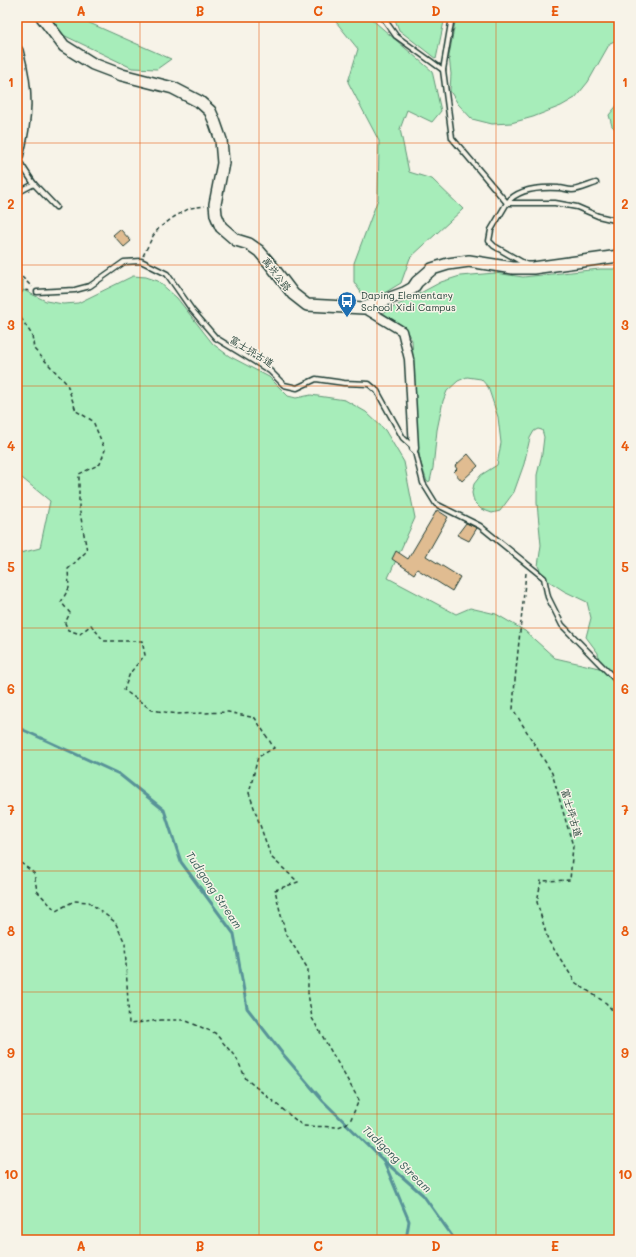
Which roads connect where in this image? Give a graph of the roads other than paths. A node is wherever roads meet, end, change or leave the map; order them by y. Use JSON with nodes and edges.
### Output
{"nodes":[{"id":1,"x":42,"y":17,"type":"edge"},
{"id":2,"x":385,"y":17,"type":"edge"},
{"id":3,"x":452,"y":17,"type":"edge"},
{"id":4,"x":17,"y":50,"type":"edge"},
{"id":5,"x":443,"y":70,"type":"junction"},
{"id":6,"x":17,"y":157,"type":"edge"},
{"id":7,"x":596,"y":183,"type":"dead end"},
{"id":8,"x":34,"y":184,"type":"junction"},
{"id":9,"x":17,"y":193,"type":"edge"},
{"id":10,"x":506,"y":203,"type":"junction"},
{"id":11,"x":56,"y":207,"type":"dead end"},
{"id":12,"x":619,"y":221,"type":"edge"},
{"id":13,"x":619,"y":256,"type":"edge"},
{"id":14,"x":533,"y":268,"type":"junction"},
{"id":15,"x":37,"y":292,"type":"road end"},
{"id":16,"x":364,"y":308,"type":"junction"},
{"id":17,"x":414,"y":448,"type":"junction"},
{"id":18,"x":619,"y":686,"type":"edge"}],
"edges":[{"from":1,"to":16,"type":"street","name":"萬崁公路"},
{"from":2,"to":5,"type":"lane"},
{"from":3,"to":5,"type":"lane"},
{"from":4,"to":6,"type":"street"},
{"from":5,"to":10,"type":"lane"},
{"from":6,"to":8,"type":"lane"},
{"from":7,"to":10,"type":"lane"},
{"from":8,"to":9,"type":"lane"},
{"from":8,"to":11,"type":"lane"},
{"from":10,"to":12,"type":"lane"},
{"from":10,"to":14,"type":"lane"},
{"from":13,"to":14,"type":"street","name":"萬崁公路"},
{"from":14,"to":16,"type":"street","name":"萬崁公路"},
{"from":15,"to":17,"type":"lane","name":"富士坪古道"},
{"from":16,"to":17,"type":"street"},
{"from":17,"to":18,"type":"lane","name":"富士坪古道"}]}
